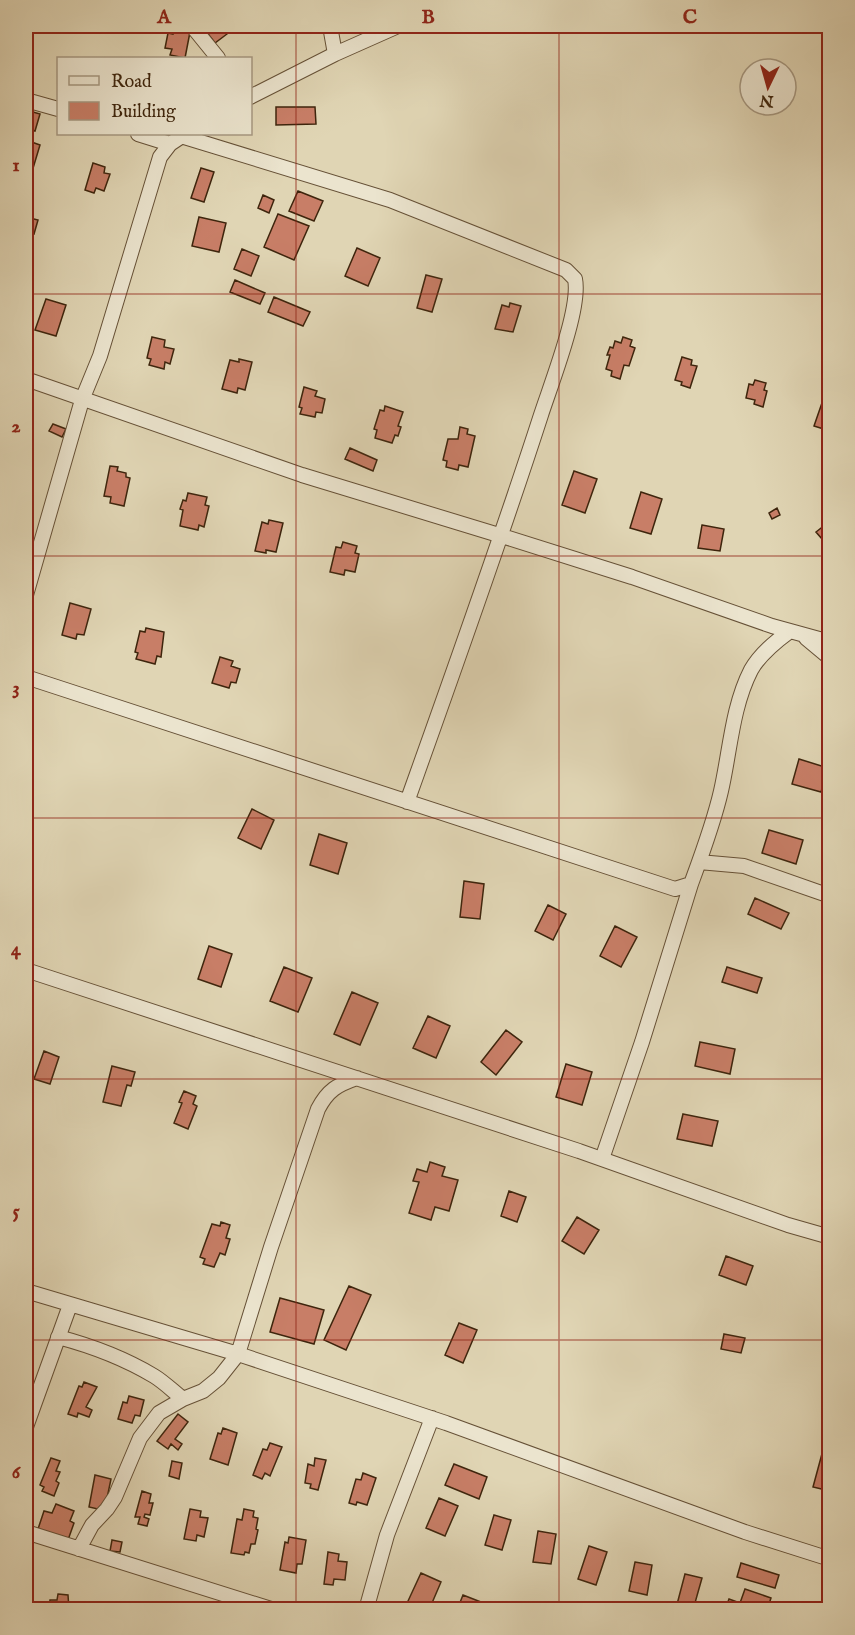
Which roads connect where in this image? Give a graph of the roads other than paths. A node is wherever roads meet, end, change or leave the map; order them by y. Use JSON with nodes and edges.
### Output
{"nodes":[{"id":1,"x":192,"y":26,"type":"edge"},
{"id":2,"x":330,"y":26,"type":"edge"},
{"id":3,"x":398,"y":26,"type":"edge"},
{"id":4,"x":335,"y":54,"type":"junction"},
{"id":5,"x":217,"y":57,"type":"edge"},
{"id":6,"x":252,"y":96,"type":"edge"},
{"id":7,"x":26,"y":100,"type":"edge"},
{"id":8,"x":57,"y":109,"type":"edge"},
{"id":9,"x":148,"y":135,"type":"edge"},
{"id":10,"x":179,"y":138,"type":"edge"},
{"id":11,"x":26,"y":379,"type":"edge"},
{"id":12,"x":82,"y":400,"type":"junction"},
{"id":13,"x":502,"y":536,"type":"junction"},
{"id":14,"x":26,"y":595,"type":"edge"},
{"id":15,"x":795,"y":633,"type":"junction"},
{"id":16,"x":830,"y":642,"type":"edge"},
{"id":17,"x":830,"y":658,"type":"edge"},
{"id":18,"x":26,"y":677,"type":"edge"},
{"id":19,"x":407,"y":802,"type":"junction"},
{"id":20,"x":699,"y":862,"type":"junction"},
{"id":21,"x":691,"y":884,"type":"junction"},
{"id":22,"x":830,"y":896,"type":"edge"},
{"id":23,"x":26,"y":969,"type":"edge"},
{"id":24,"x":357,"y":1078,"type":"junction"},
{"id":25,"x":602,"y":1159,"type":"junction"},
{"id":26,"x":830,"y":1237,"type":"edge"},
{"id":27,"x":26,"y":1291,"type":"edge"},
{"id":28,"x":70,"y":1305,"type":"junction"},
{"id":29,"x":58,"y":1337,"type":"junction"},
{"id":30,"x":238,"y":1354,"type":"junction"},
{"id":31,"x":183,"y":1399,"type":"junction"},
{"id":32,"x":432,"y":1418,"type":"junction"},
{"id":33,"x":26,"y":1427,"type":"edge"},
{"id":34,"x":26,"y":1532,"type":"edge"},
{"id":35,"x":79,"y":1550,"type":"junction"},
{"id":36,"x":830,"y":1559,"type":"edge"},
{"id":37,"x":274,"y":1610,"type":"edge"},
{"id":38,"x":366,"y":1610,"type":"edge"}],
"edges":[{"from":1,"to":5,"type":"street"},
{"from":2,"to":4,"type":"street"},
{"from":3,"to":4,"type":"street"},
{"from":4,"to":6,"type":"street"},
{"from":7,"to":8,"type":"street"},
{"from":9,"to":10,"type":"street"},
{"from":10,"to":12,"type":"street"},
{"from":10,"to":13,"type":"street"},
{"from":11,"to":12,"type":"street"},
{"from":12,"to":13,"type":"street"},
{"from":12,"to":14,"type":"street"},
{"from":13,"to":15,"type":"street"},
{"from":13,"to":19,"type":"street"},
{"from":15,"to":16,"type":"street"},
{"from":15,"to":17,"type":"street"},
{"from":15,"to":20,"type":"street"},
{"from":18,"to":19,"type":"street"},
{"from":19,"to":21,"type":"street"},
{"from":20,"to":21,"type":"street"},
{"from":20,"to":22,"type":"street"},
{"from":21,"to":25,"type":"street"},
{"from":23,"to":24,"type":"street"},
{"from":24,"to":25,"type":"street"},
{"from":24,"to":30,"type":"street"},
{"from":25,"to":26,"type":"street"},
{"from":27,"to":28,"type":"street"},
{"from":28,"to":29,"type":"street"},
{"from":28,"to":30,"type":"street"},
{"from":29,"to":31,"type":"street"},
{"from":29,"to":33,"type":"street"},
{"from":30,"to":31,"type":"street"},
{"from":30,"to":32,"type":"street"},
{"from":31,"to":35,"type":"street"},
{"from":32,"to":36,"type":"street"},
{"from":32,"to":38,"type":"street"},
{"from":34,"to":35,"type":"street"},
{"from":35,"to":37,"type":"street"}]}
